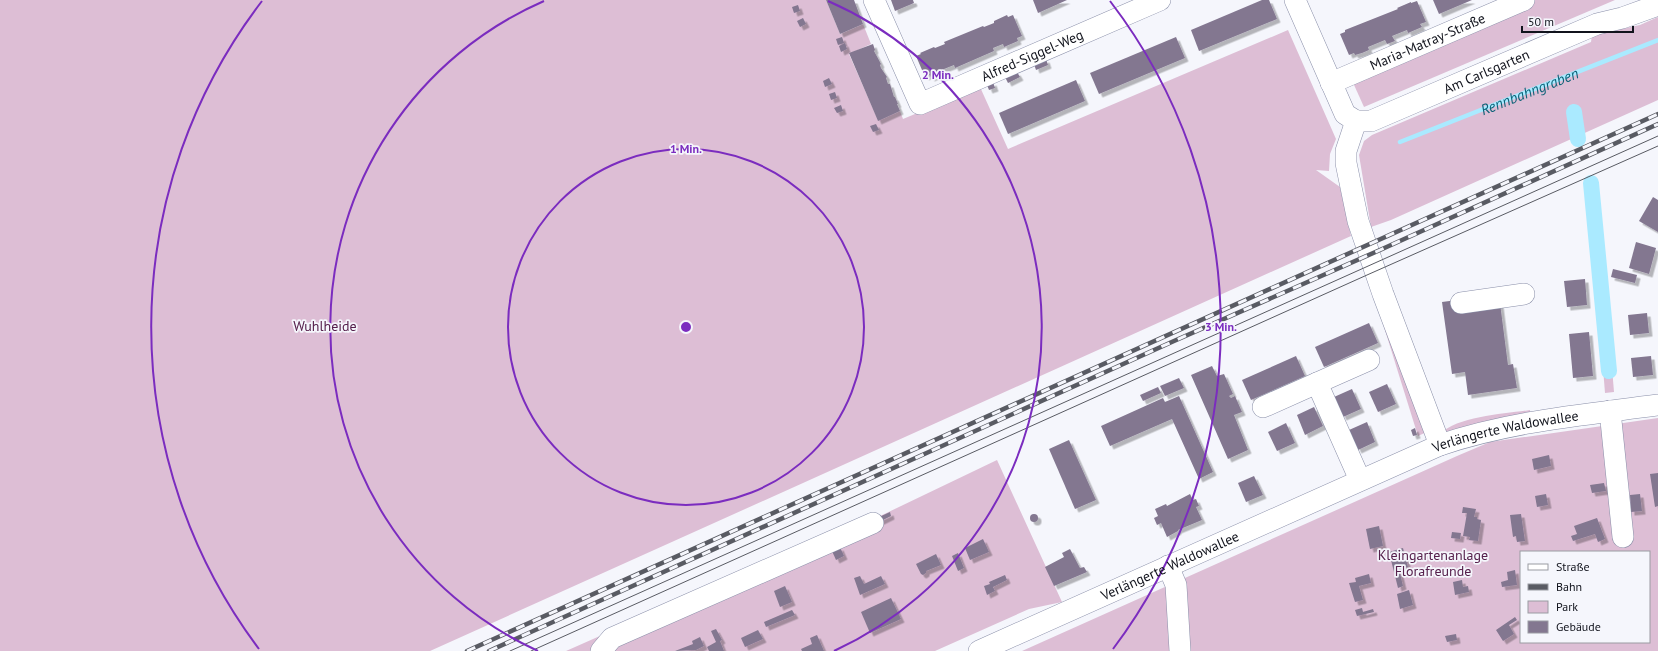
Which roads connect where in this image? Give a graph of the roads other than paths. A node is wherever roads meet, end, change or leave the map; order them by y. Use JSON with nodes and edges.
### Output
{"nodes":[{"id":1,"x":874,"y":0,"type":"edge"},
{"id":2,"x":1160,"y":0,"type":"edge"},
{"id":3,"x":1295,"y":0,"type":"edge"},
{"id":4,"x":1524,"y":0,"type":"edge"},
{"id":5,"x":1658,"y":5,"type":"edge"},
{"id":6,"x":1331,"y":83,"type":"junction"},
{"id":7,"x":1356,"y":121,"type":"junction"},
{"id":8,"x":1524,"y":294,"type":"dead end"},
{"id":9,"x":1461,"y":303,"type":"dead end"},
{"id":10,"x":1369,"y":360,"type":"dead end"},
{"id":11,"x":1317,"y":383,"type":"junction"},
{"id":12,"x":1658,"y":405,"type":"edge"},
{"id":13,"x":1263,"y":407,"type":"dead end"},
{"id":14,"x":1610,"y":411,"type":"junction"},
{"id":15,"x":1440,"y":445,"type":"junction"},
{"id":16,"x":1360,"y":480,"type":"junction"},
{"id":17,"x":873,"y":523,"type":"dead end"},
{"id":18,"x":1623,"y":537,"type":"dead end"},
{"id":19,"x":1168,"y":566,"type":"junction"},
{"id":20,"x":601,"y":651,"type":"edge"},
{"id":21,"x":979,"y":651,"type":"edge"},
{"id":22,"x":1180,"y":651,"type":"edge"}],
"edges":[{"from":1,"to":2,"type":"street","name":"Alfred-Siggel-Weg"},
{"from":3,"to":6,"type":"street"},
{"from":4,"to":6,"type":"street","name":"Maria-Matray-Straße"},
{"from":5,"to":7,"type":"street","name":"Am Carlsgarten"},
{"from":6,"to":7,"type":"street"},
{"from":7,"to":15,"type":"street"},
{"from":8,"to":9,"type":"street"},
{"from":10,"to":11,"type":"street"},
{"from":11,"to":13,"type":"street"},
{"from":11,"to":16,"type":"street"},
{"from":12,"to":14,"type":"street","name":"Verlängerte Waldowallee"},
{"from":14,"to":15,"type":"street","name":"Verlängerte Waldowallee"},
{"from":14,"to":18,"type":"street"},
{"from":15,"to":16,"type":"street","name":"Verlängerte Waldowallee"},
{"from":16,"to":19,"type":"street","name":"Verlängerte Waldowallee"},
{"from":17,"to":20,"type":"street"},
{"from":19,"to":21,"type":"street","name":"Verlängerte Waldowallee"},
{"from":19,"to":22,"type":"street"}]}
